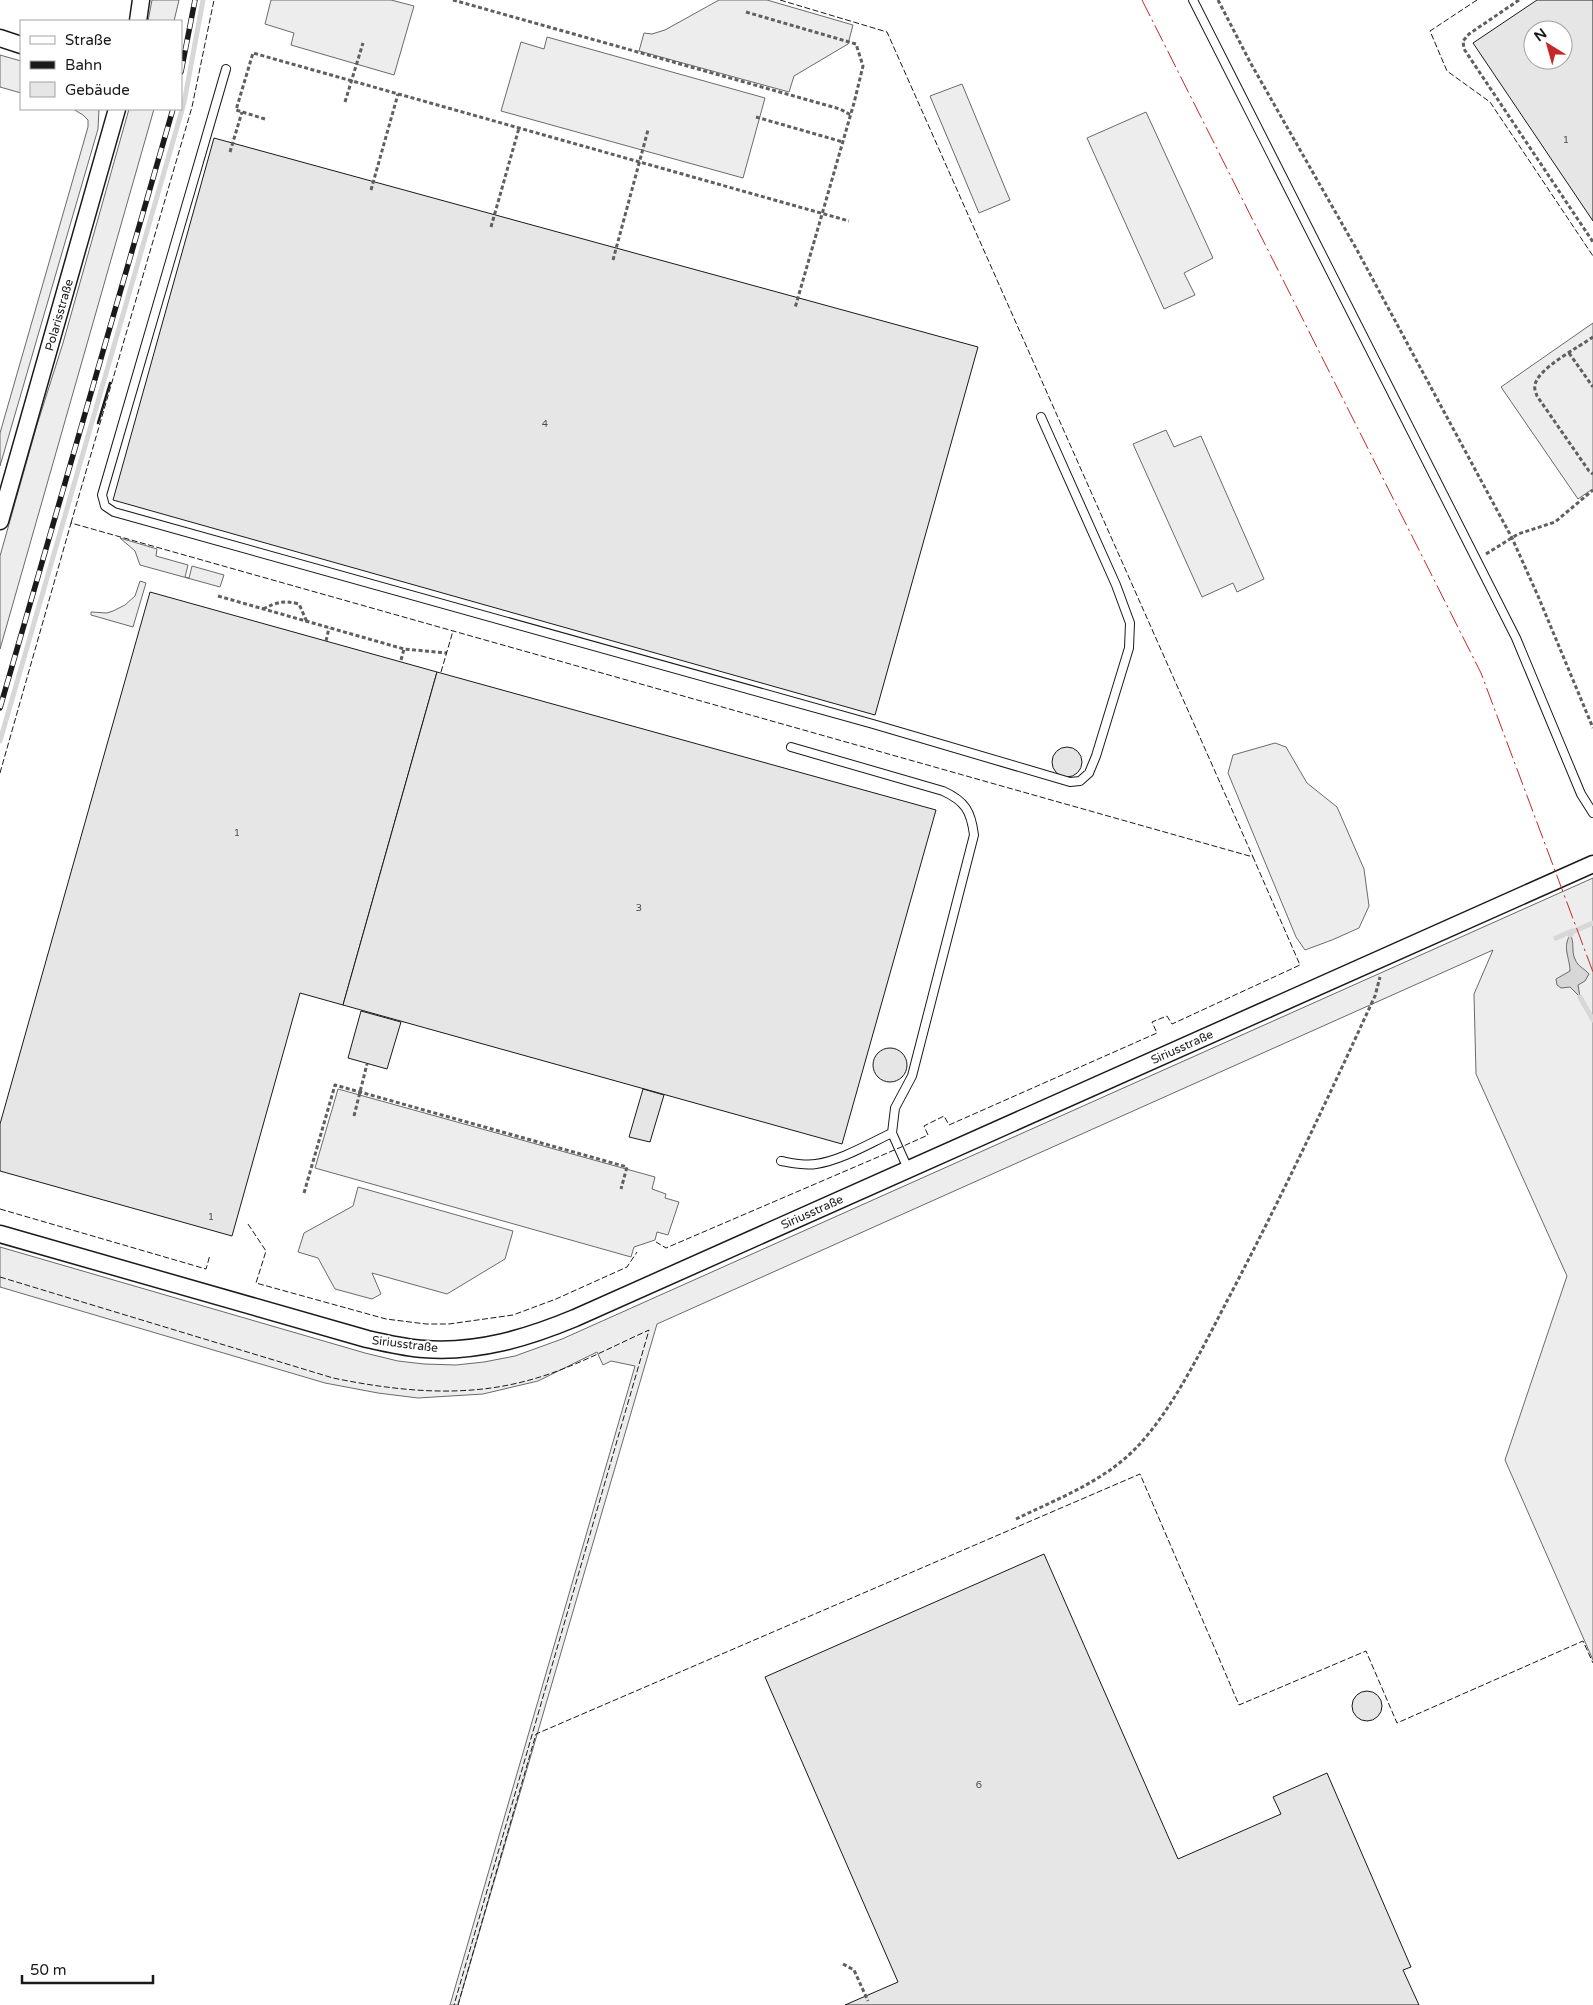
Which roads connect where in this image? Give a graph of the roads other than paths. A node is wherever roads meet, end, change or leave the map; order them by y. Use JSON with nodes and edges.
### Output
{"nodes":[{"id":1,"x":141,"y":0,"type":"edge"},
{"id":2,"x":1193,"y":0,"type":"edge"},
{"id":3,"x":138,"y":20,"type":"edge"},
{"id":4,"x":0,"y":38,"type":"edge"},
{"id":5,"x":20,"y":45,"type":"edge"},
{"id":6,"x":226,"y":69,"type":"dead end"},
{"id":7,"x":117,"y":110,"type":"edge"},
{"id":8,"x":1041,"y":417,"type":"dead end"},
{"id":9,"x":0,"y":521,"type":"edge"},
{"id":10,"x":791,"y":747,"type":"dead end"},
{"id":11,"x":1593,"y":813,"type":"edge"},
{"id":12,"x":1593,"y":864,"type":"edge"},
{"id":13,"x":892,"y":1133,"type":"junction"},
{"id":14,"x":781,"y":1161,"type":"dead end"},
{"id":15,"x":908,"y":1169,"type":"junction"},
{"id":16,"x":0,"y":1234,"type":"edge"}],
"edges":[{"from":1,"to":3,"type":"street"},
{"from":2,"to":11,"type":"lane"},
{"from":4,"to":5,"type":"street"},
{"from":6,"to":8,"type":"lane"},
{"from":7,"to":9,"type":"street","name":"Polarisstraße"},
{"from":10,"to":13,"type":"lane"},
{"from":12,"to":15,"type":"street","name":"Siriusstraße"},
{"from":13,"to":14,"type":"lane"},
{"from":13,"to":15,"type":"lane"},
{"from":15,"to":16,"type":"street","name":"Siriusstraße"}]}
